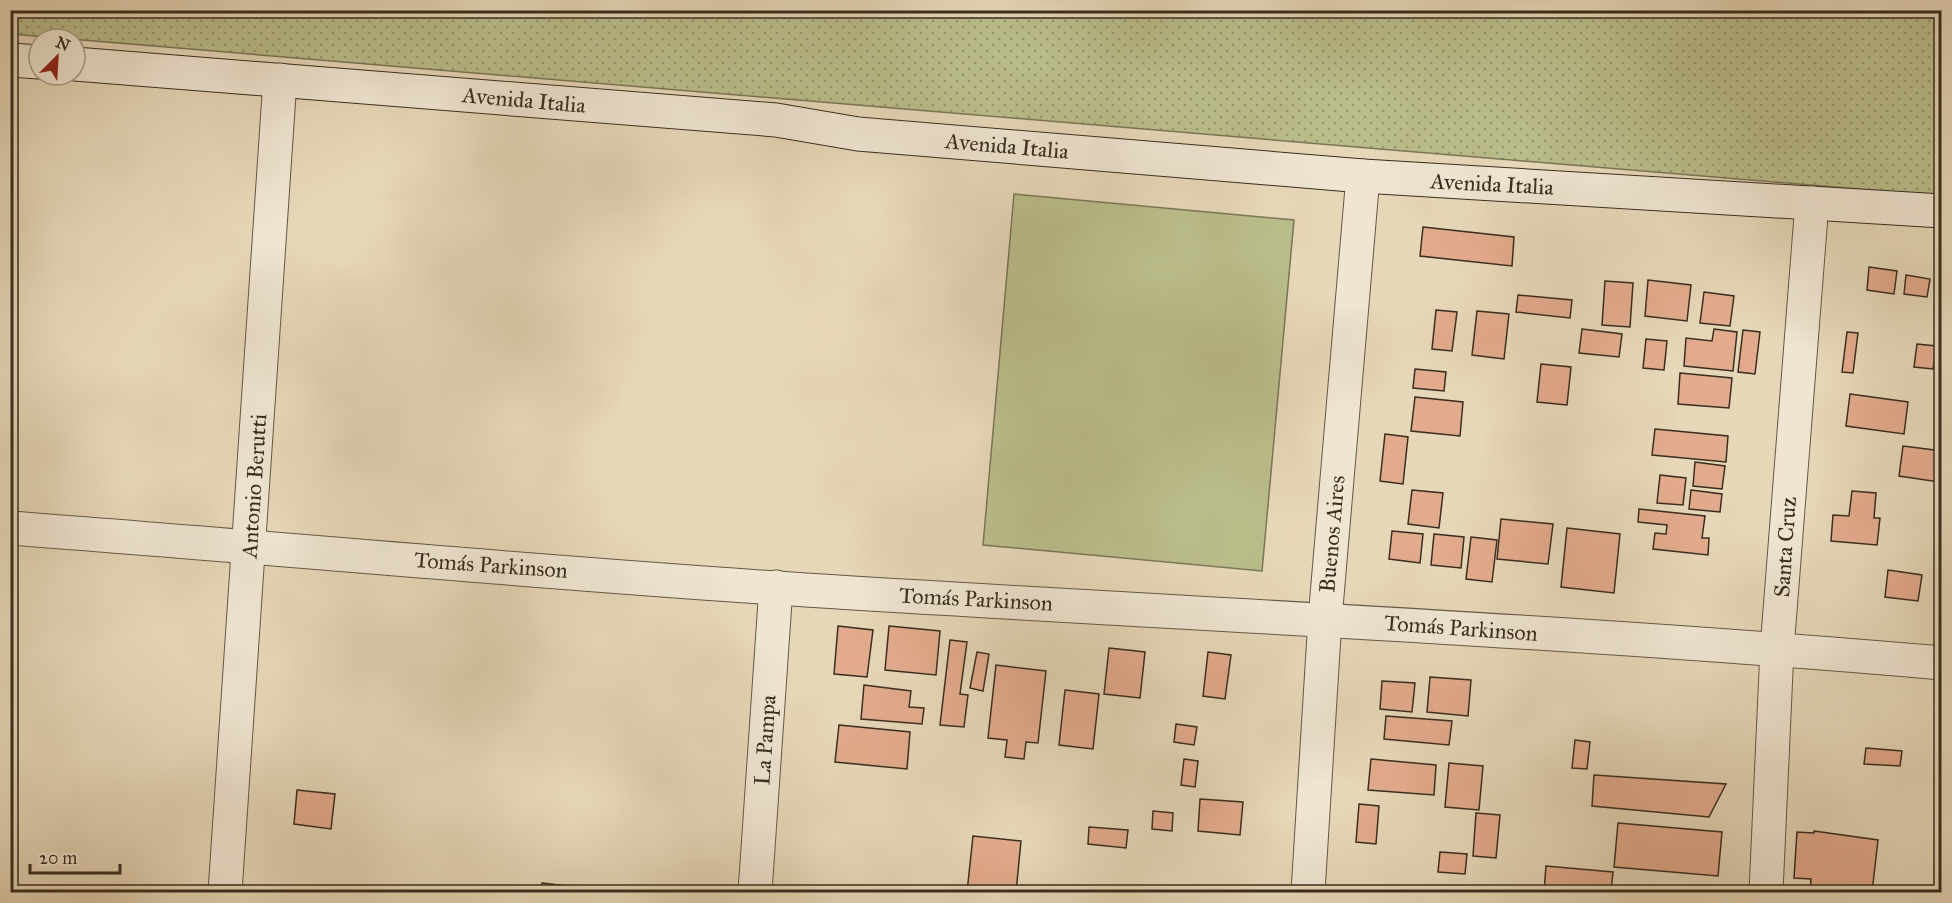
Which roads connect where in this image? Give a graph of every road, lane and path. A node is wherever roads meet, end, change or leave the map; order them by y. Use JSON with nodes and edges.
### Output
{"nodes":[{"id":1,"x":10,"y":60,"type":"edge"},
{"id":2,"x":27,"y":61,"type":"edge"},
{"id":3,"x":87,"y":65,"type":"edge"},
{"id":4,"x":280,"y":80,"type":"junction"},
{"id":5,"x":1364,"y":176,"type":"junction"},
{"id":6,"x":1812,"y":203,"type":"junction"},
{"id":7,"x":1941,"y":211,"type":"edge"},
{"id":8,"x":10,"y":528,"type":"edge"},
{"id":9,"x":250,"y":547,"type":"junction"},
{"id":10,"x":776,"y":587,"type":"junction"},
{"id":11,"x":1325,"y":619,"type":"junction"},
{"id":12,"x":1777,"y":649,"type":"junction"},
{"id":13,"x":1941,"y":663,"type":"edge"},
{"id":14,"x":225,"y":892,"type":"edge"},
{"id":15,"x":755,"y":892,"type":"edge"},
{"id":16,"x":1308,"y":892,"type":"edge"},
{"id":17,"x":1766,"y":892,"type":"edge"}],
"edges":[{"from":1,"to":2,"type":"street"},
{"from":3,"to":4,"type":"street","name":"Avenida Italia"},
{"from":4,"to":5,"type":"street","name":"Avenida Italia"},
{"from":4,"to":9,"type":"street","name":"Antonio Berutti"},
{"from":5,"to":6,"type":"street","name":"Avenida Italia"},
{"from":5,"to":11,"type":"street","name":"Buenos Aires"},
{"from":6,"to":7,"type":"street","name":"Avenida Italia"},
{"from":6,"to":12,"type":"street","name":"Santa Cruz"},
{"from":8,"to":9,"type":"street","name":"Tomás Parkinson"},
{"from":9,"to":10,"type":"street","name":"Tomás Parkinson"},
{"from":9,"to":14,"type":"street","name":"Antonio Berutti"},
{"from":10,"to":11,"type":"street","name":"Tomás Parkinson"},
{"from":10,"to":15,"type":"street","name":"La Pampa"},
{"from":11,"to":12,"type":"street","name":"Tomás Parkinson"},
{"from":11,"to":16,"type":"street","name":"Buenos Aires"},
{"from":12,"to":13,"type":"street","name":"Tomás Parkinson"},
{"from":12,"to":17,"type":"street","name":"Santa Cruz"}]}
